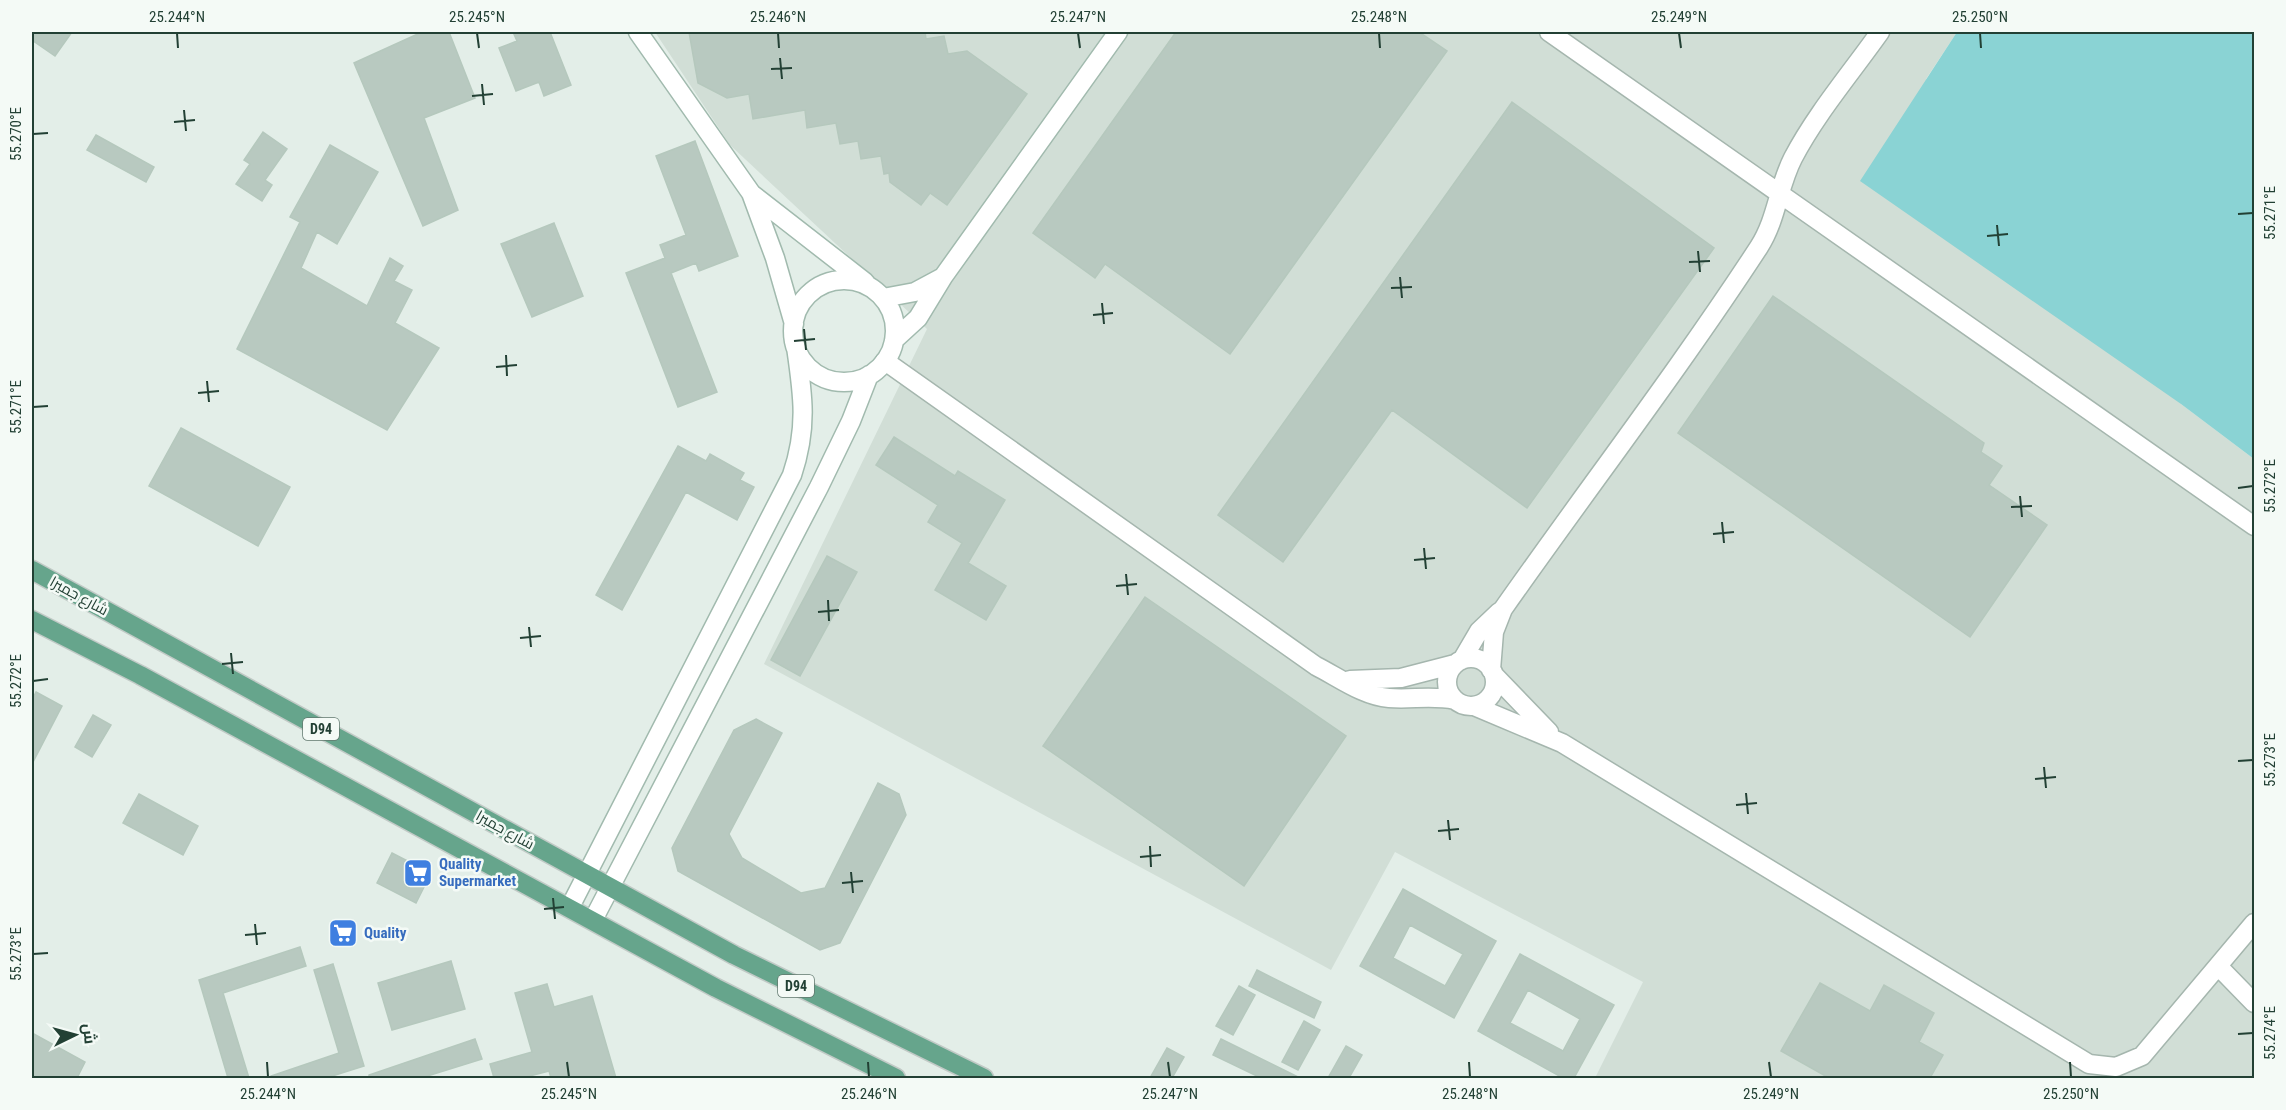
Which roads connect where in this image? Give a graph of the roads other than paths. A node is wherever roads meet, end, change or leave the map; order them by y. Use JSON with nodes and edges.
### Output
{"nodes":[{"id":1,"x":638,"y":32,"type":"edge"},
{"id":2,"x":1118,"y":32,"type":"edge"},
{"id":3,"x":1549,"y":32,"type":"edge"},
{"id":4,"x":1880,"y":32,"type":"edge"},
{"id":5,"x":751,"y":193,"type":"junction"},
{"id":6,"x":1781,"y":194,"type":"junction"},
{"id":7,"x":943,"y":277,"type":"junction"},
{"id":8,"x":877,"y":292,"type":"junction"},
{"id":9,"x":794,"y":324,"type":"junction"},
{"id":10,"x":894,"y":340,"type":"junction"},
{"id":11,"x":796,"y":347,"type":"junction"},
{"id":12,"x":885,"y":361,"type":"junction"},
{"id":13,"x":869,"y":375,"type":"junction"},
{"id":14,"x":2254,"y":526,"type":"edge"},
{"id":15,"x":32,"y":570,"type":"edge"},
{"id":16,"x":1503,"y":609,"type":"junction"},
{"id":17,"x":32,"y":620,"type":"edge"},
{"id":18,"x":1459,"y":662,"type":"junction"},
{"id":19,"x":1493,"y":673,"type":"junction"},
{"id":20,"x":1345,"y":680,"type":"junction"},
{"id":21,"x":1455,"y":700,"type":"junction"},
{"id":22,"x":1474,"y":706,"type":"junction"},
{"id":23,"x":1562,"y":743,"type":"junction"},
{"id":24,"x":587,"y":874,"type":"junction"},
{"id":25,"x":611,"y":888,"type":"junction"},
{"id":26,"x":570,"y":907,"type":"junction"},
{"id":27,"x":593,"y":920,"type":"junction"},
{"id":28,"x":2254,"y":923,"type":"edge"},
{"id":29,"x":2217,"y":966,"type":"junction"},
{"id":30,"x":2254,"y":1003,"type":"edge"},
{"id":31,"x":882,"y":1074,"type":"edge"},
{"id":32,"x":896,"y":1078,"type":"edge"},
{"id":33,"x":984,"y":1078,"type":"edge"}],
"edges":[{"from":1,"to":5,"type":"street"},
{"from":2,"to":7,"type":"street"},
{"from":3,"to":6,"type":"street"},
{"from":4,"to":6,"type":"street"},
{"from":5,"to":8,"type":"street"},
{"from":5,"to":9,"type":"street"},
{"from":6,"to":14,"type":"street"},
{"from":6,"to":16,"type":"street"},
{"from":7,"to":8,"type":"street"},
{"from":7,"to":10,"type":"street"},
{"from":8,"to":9,"type":"street"},
{"from":8,"to":10,"type":"street"},
{"from":9,"to":11,"type":"street"},
{"from":10,"to":12,"type":"street"},
{"from":11,"to":13,"type":"street"},
{"from":11,"to":24,"type":"street"},
{"from":12,"to":13,"type":"street"},
{"from":12,"to":20,"type":"street"},
{"from":13,"to":25,"type":"street"},
{"from":15,"to":24,"type":"main road","name":"شارع جميرا","number":"D94"},
{"from":16,"to":18,"type":"street"},
{"from":16,"to":19,"type":"street"},
{"from":17,"to":26,"type":"main road","number":"D94"},
{"from":18,"to":19,"type":"street"},
{"from":18,"to":20,"type":"street"},
{"from":18,"to":21,"type":"street"},
{"from":19,"to":22,"type":"street"},
{"from":19,"to":23,"type":"street"},
{"from":20,"to":21,"type":"street"},
{"from":21,"to":22,"type":"street"},
{"from":22,"to":23,"type":"street"},
{"from":23,"to":29,"type":"street"},
{"from":24,"to":25,"type":"main road","name":"شارع جميرا","number":"D94"},
{"from":24,"to":26,"type":"street"},
{"from":25,"to":27,"type":"street"},
{"from":25,"to":33,"type":"main road","name":"شارع جميرا","number":"D94"},
{"from":26,"to":27,"type":"main road","number":"D94"},
{"from":27,"to":31,"type":"main road","number":"D94"},
{"from":28,"to":29,"type":"street"},
{"from":29,"to":30,"type":"street"},
{"from":31,"to":32,"type":"main road","number":"D94"}]}
